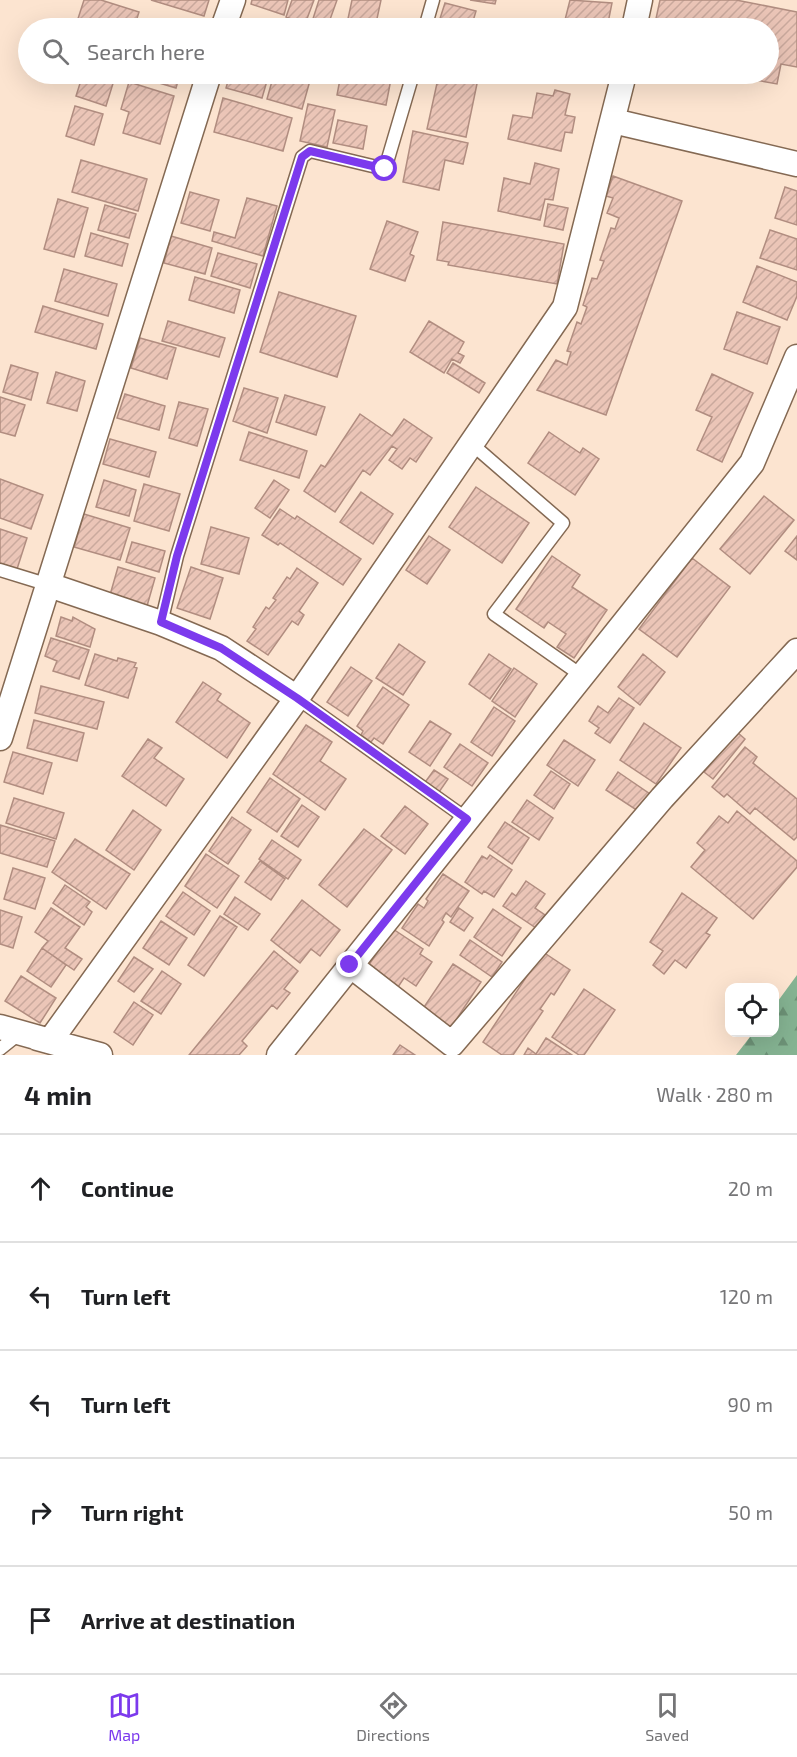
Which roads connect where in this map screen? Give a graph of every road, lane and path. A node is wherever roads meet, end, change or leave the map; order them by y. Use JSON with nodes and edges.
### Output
{"nodes":[{"id":1,"x":233,"y":0,"type":"edge"},
{"id":2,"x":433,"y":0,"type":"edge"},
{"id":3,"x":640,"y":0,"type":"edge"},
{"id":4,"x":227,"y":18,"type":"edge"},
{"id":5,"x":428,"y":18,"type":"edge"},
{"id":6,"x":636,"y":18,"type":"edge"},
{"id":7,"x":206,"y":84,"type":"edge"},
{"id":8,"x":410,"y":84,"type":"edge"},
{"id":9,"x":622,"y":84,"type":"edge"},
{"id":10,"x":613,"y":121,"type":"junction"},
{"id":11,"x":797,"y":165,"type":"edge"},
{"id":12,"x":797,"y":357,"type":"edge"},
{"id":13,"x":473,"y":445,"type":"junction"},
{"id":14,"x":0,"y":570,"type":"edge"},
{"id":15,"x":49,"y":585,"type":"junction"},
{"id":16,"x":161,"y":622,"type":"junction"},
{"id":17,"x":797,"y":651,"type":"edge"},
{"id":18,"x":581,"y":675,"type":"junction"},
{"id":19,"x":297,"y":698,"type":"junction"},
{"id":20,"x":0,"y":738,"type":"edge"},
{"id":21,"x":467,"y":819,"type":"junction"},
{"id":22,"x":350,"y":965,"type":"junction"},
{"id":23,"x":10,"y":1030,"type":"edge"},
{"id":24,"x":50,"y":1041,"type":"junction"},
{"id":25,"x":0,"y":1049,"type":"edge"},
{"id":26,"x":100,"y":1055,"type":"edge"},
{"id":27,"x":279,"y":1055,"type":"edge"}],
"edges":[{"from":1,"to":4,"type":"street"},
{"from":2,"to":5,"type":"lane"},
{"from":3,"to":6,"type":"street"},
{"from":7,"to":15,"type":"street"},
{"from":8,"to":16,"type":"lane"},
{"from":9,"to":10,"type":"street"},
{"from":10,"to":11,"type":"street"},
{"from":10,"to":13,"type":"street"},
{"from":12,"to":18,"type":"street"},
{"from":13,"to":18,"type":"lane"},
{"from":13,"to":19,"type":"street"},
{"from":14,"to":15,"type":"lane"},
{"from":15,"to":16,"type":"street"},
{"from":15,"to":20,"type":"street"},
{"from":16,"to":19,"type":"street"},
{"from":17,"to":22,"type":"street"},
{"from":18,"to":21,"type":"street"},
{"from":19,"to":21,"type":"lane"},
{"from":19,"to":24,"type":"street"},
{"from":21,"to":22,"type":"street"},
{"from":22,"to":27,"type":"street"},
{"from":23,"to":24,"type":"street"},
{"from":23,"to":25,"type":"lane"},
{"from":24,"to":26,"type":"street"}]}
